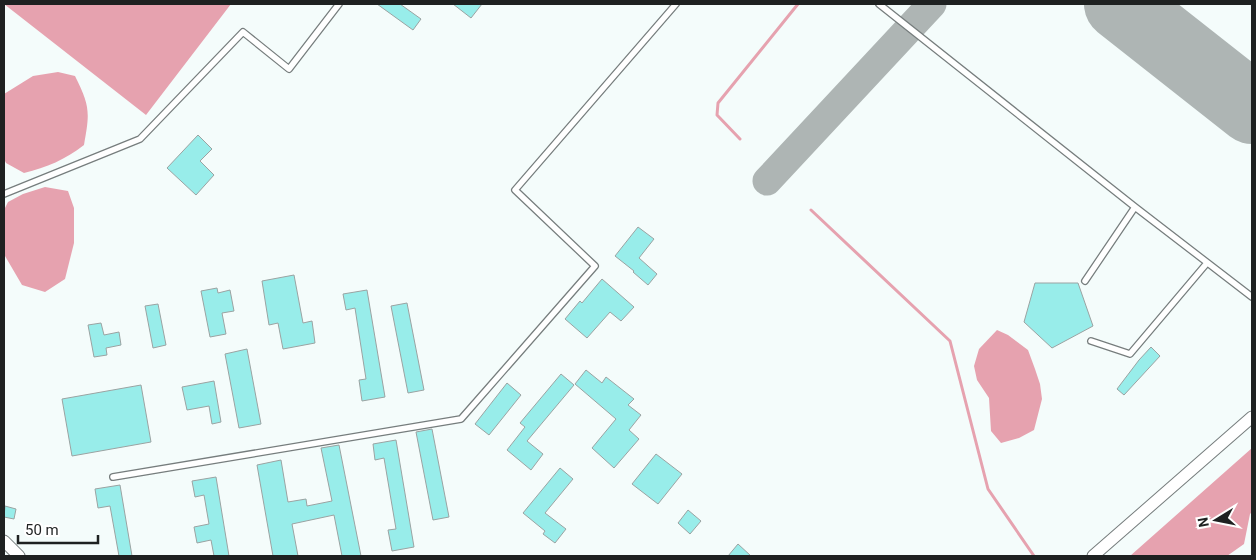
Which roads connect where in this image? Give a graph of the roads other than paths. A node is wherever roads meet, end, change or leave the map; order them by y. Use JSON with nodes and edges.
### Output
{"nodes":[{"id":1,"x":339,"y":4,"type":"edge"},
{"id":2,"x":676,"y":4,"type":"edge"},
{"id":3,"x":879,"y":4,"type":"edge"},
{"id":4,"x":4,"y":194,"type":"edge"},
{"id":5,"x":1135,"y":207,"type":"junction"},
{"id":6,"x":1207,"y":263,"type":"junction"},
{"id":7,"x":1085,"y":281,"type":"dead end"},
{"id":8,"x":1252,"y":298,"type":"edge"},
{"id":9,"x":1091,"y":341,"type":"dead end"},
{"id":10,"x":1252,"y":417,"type":"edge"},
{"id":11,"x":113,"y":477,"type":"dead end"},
{"id":12,"x":4,"y":540,"type":"edge"},
{"id":13,"x":19,"y":556,"type":"edge"},
{"id":14,"x":1093,"y":556,"type":"edge"}],
"edges":[{"from":1,"to":4,"type":"lane"},
{"from":2,"to":11,"type":"lane"},
{"from":3,"to":5,"type":"lane"},
{"from":5,"to":6,"type":"lane"},
{"from":5,"to":7,"type":"lane"},
{"from":6,"to":8,"type":"lane"},
{"from":6,"to":9,"type":"lane"},
{"from":10,"to":14,"type":"street"},
{"from":12,"to":13,"type":"street"}]}
